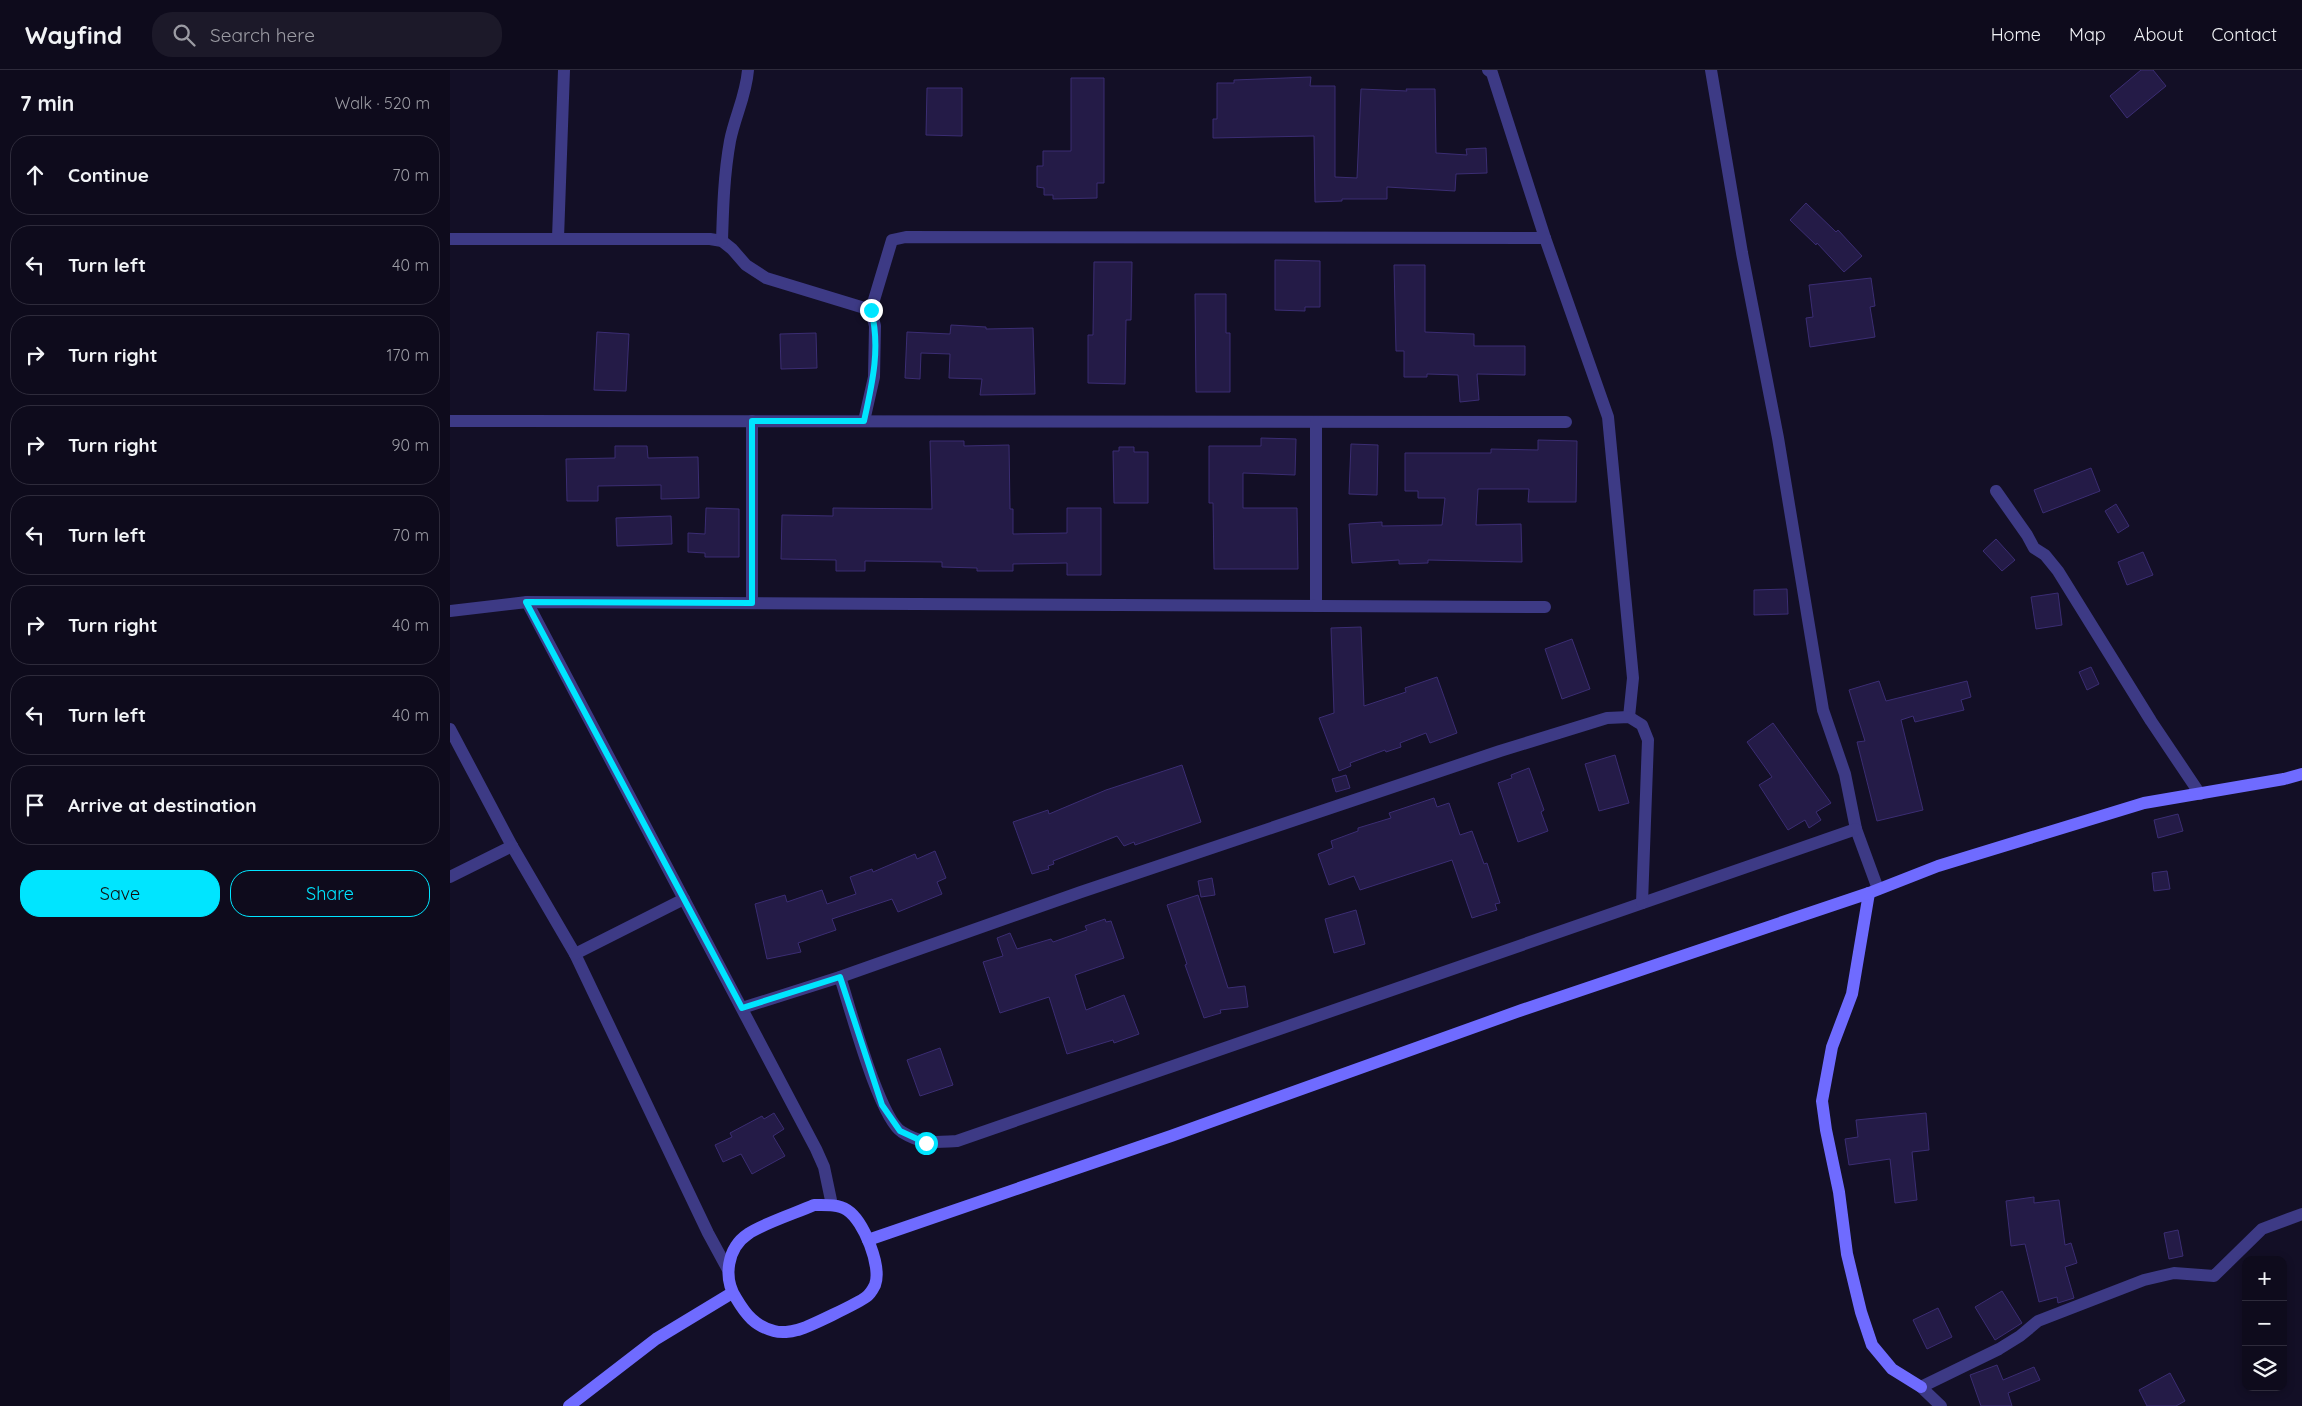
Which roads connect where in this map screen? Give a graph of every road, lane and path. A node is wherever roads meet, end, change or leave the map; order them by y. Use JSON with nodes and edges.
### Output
{"nodes":[{"id":1,"x":564,"y":70,"type":"edge"},
{"id":2,"x":748,"y":70,"type":"edge"},
{"id":3,"x":1488,"y":70,"type":"edge"},
{"id":4,"x":1711,"y":70,"type":"edge"},
{"id":5,"x":558,"y":238,"type":"junction"},
{"id":6,"x":1545,"y":238,"type":"junction"},
{"id":7,"x":450,"y":239,"type":"edge"},
{"id":8,"x":722,"y":241,"type":"junction"},
{"id":9,"x":871,"y":310,"type":"junction"},
{"id":10,"x":450,"y":421,"type":"edge"},
{"id":11,"x":752,"y":421,"type":"junction"},
{"id":12,"x":864,"y":421,"type":"junction"},
{"id":13,"x":1316,"y":422,"type":"junction"},
{"id":14,"x":1566,"y":422,"type":"dead end"},
{"id":15,"x":1996,"y":491,"type":"dead end"},
{"id":16,"x":526,"y":602,"type":"junction"},
{"id":17,"x":752,"y":603,"type":"junction"},
{"id":18,"x":1316,"y":606,"type":"junction"},
{"id":19,"x":1545,"y":607,"type":"dead end"},
{"id":20,"x":450,"y":612,"type":"edge"},
{"id":21,"x":1629,"y":717,"type":"junction"},
{"id":22,"x":450,"y":729,"type":"edge"},
{"id":23,"x":2302,"y":774,"type":"edge"},
{"id":24,"x":2200,"y":794,"type":"junction"},
{"id":25,"x":1856,"y":829,"type":"junction"},
{"id":26,"x":512,"y":846,"type":"junction"},
{"id":27,"x":450,"y":877,"type":"edge"},
{"id":28,"x":1874,"y":891,"type":"junction"},
{"id":29,"x":684,"y":899,"type":"junction"},
{"id":30,"x":1642,"y":903,"type":"junction"},
{"id":31,"x":575,"y":954,"type":"junction"},
{"id":32,"x":840,"y":977,"type":"junction"},
{"id":33,"x":742,"y":1008,"type":"junction"},
{"id":34,"x":832,"y":1205,"type":"junction"},
{"id":35,"x":2302,"y":1214,"type":"edge"},
{"id":36,"x":868,"y":1240,"type":"junction"},
{"id":37,"x":727,"y":1268,"type":"junction"},
{"id":38,"x":732,"y":1293,"type":"junction"},
{"id":39,"x":1920,"y":1387,"type":"junction"},
{"id":40,"x":569,"y":1406,"type":"edge"},
{"id":41,"x":1941,"y":1406,"type":"edge"}],
"edges":[{"from":1,"to":5,"type":"street"},
{"from":2,"to":8,"type":"street"},
{"from":3,"to":6,"type":"street"},
{"from":4,"to":25,"type":"street"},
{"from":5,"to":7,"type":"street"},
{"from":5,"to":8,"type":"street"},
{"from":6,"to":9,"type":"street"},
{"from":6,"to":21,"type":"street"},
{"from":8,"to":9,"type":"street"},
{"from":9,"to":12,"type":"street"},
{"from":10,"to":11,"type":"street"},
{"from":11,"to":12,"type":"street"},
{"from":11,"to":17,"type":"street"},
{"from":12,"to":13,"type":"street"},
{"from":13,"to":14,"type":"street"},
{"from":13,"to":18,"type":"street"},
{"from":15,"to":24,"type":"street"},
{"from":16,"to":17,"type":"street"},
{"from":16,"to":20,"type":"street"},
{"from":16,"to":29,"type":"street"},
{"from":17,"to":18,"type":"street"},
{"from":18,"to":19,"type":"street"},
{"from":21,"to":30,"type":"street"},
{"from":21,"to":32,"type":"street"},
{"from":22,"to":26,"type":"street"},
{"from":23,"to":24,"type":"street"},
{"from":24,"to":28,"type":"street"},
{"from":25,"to":28,"type":"street"},
{"from":25,"to":30,"type":"street"},
{"from":26,"to":27,"type":"street"},
{"from":26,"to":31,"type":"street"},
{"from":28,"to":36,"type":"street"},
{"from":28,"to":39,"type":"street"},
{"from":29,"to":31,"type":"street"},
{"from":29,"to":33,"type":"street"},
{"from":30,"to":32,"type":"street"},
{"from":31,"to":37,"type":"street"},
{"from":32,"to":33,"type":"street"},
{"from":33,"to":34,"type":"street"},
{"from":34,"to":36,"type":"street"},
{"from":34,"to":37,"type":"street"},
{"from":35,"to":39,"type":"street"},
{"from":36,"to":38,"type":"street"},
{"from":37,"to":38,"type":"street"},
{"from":38,"to":40,"type":"street"},
{"from":39,"to":41,"type":"street"}]}
